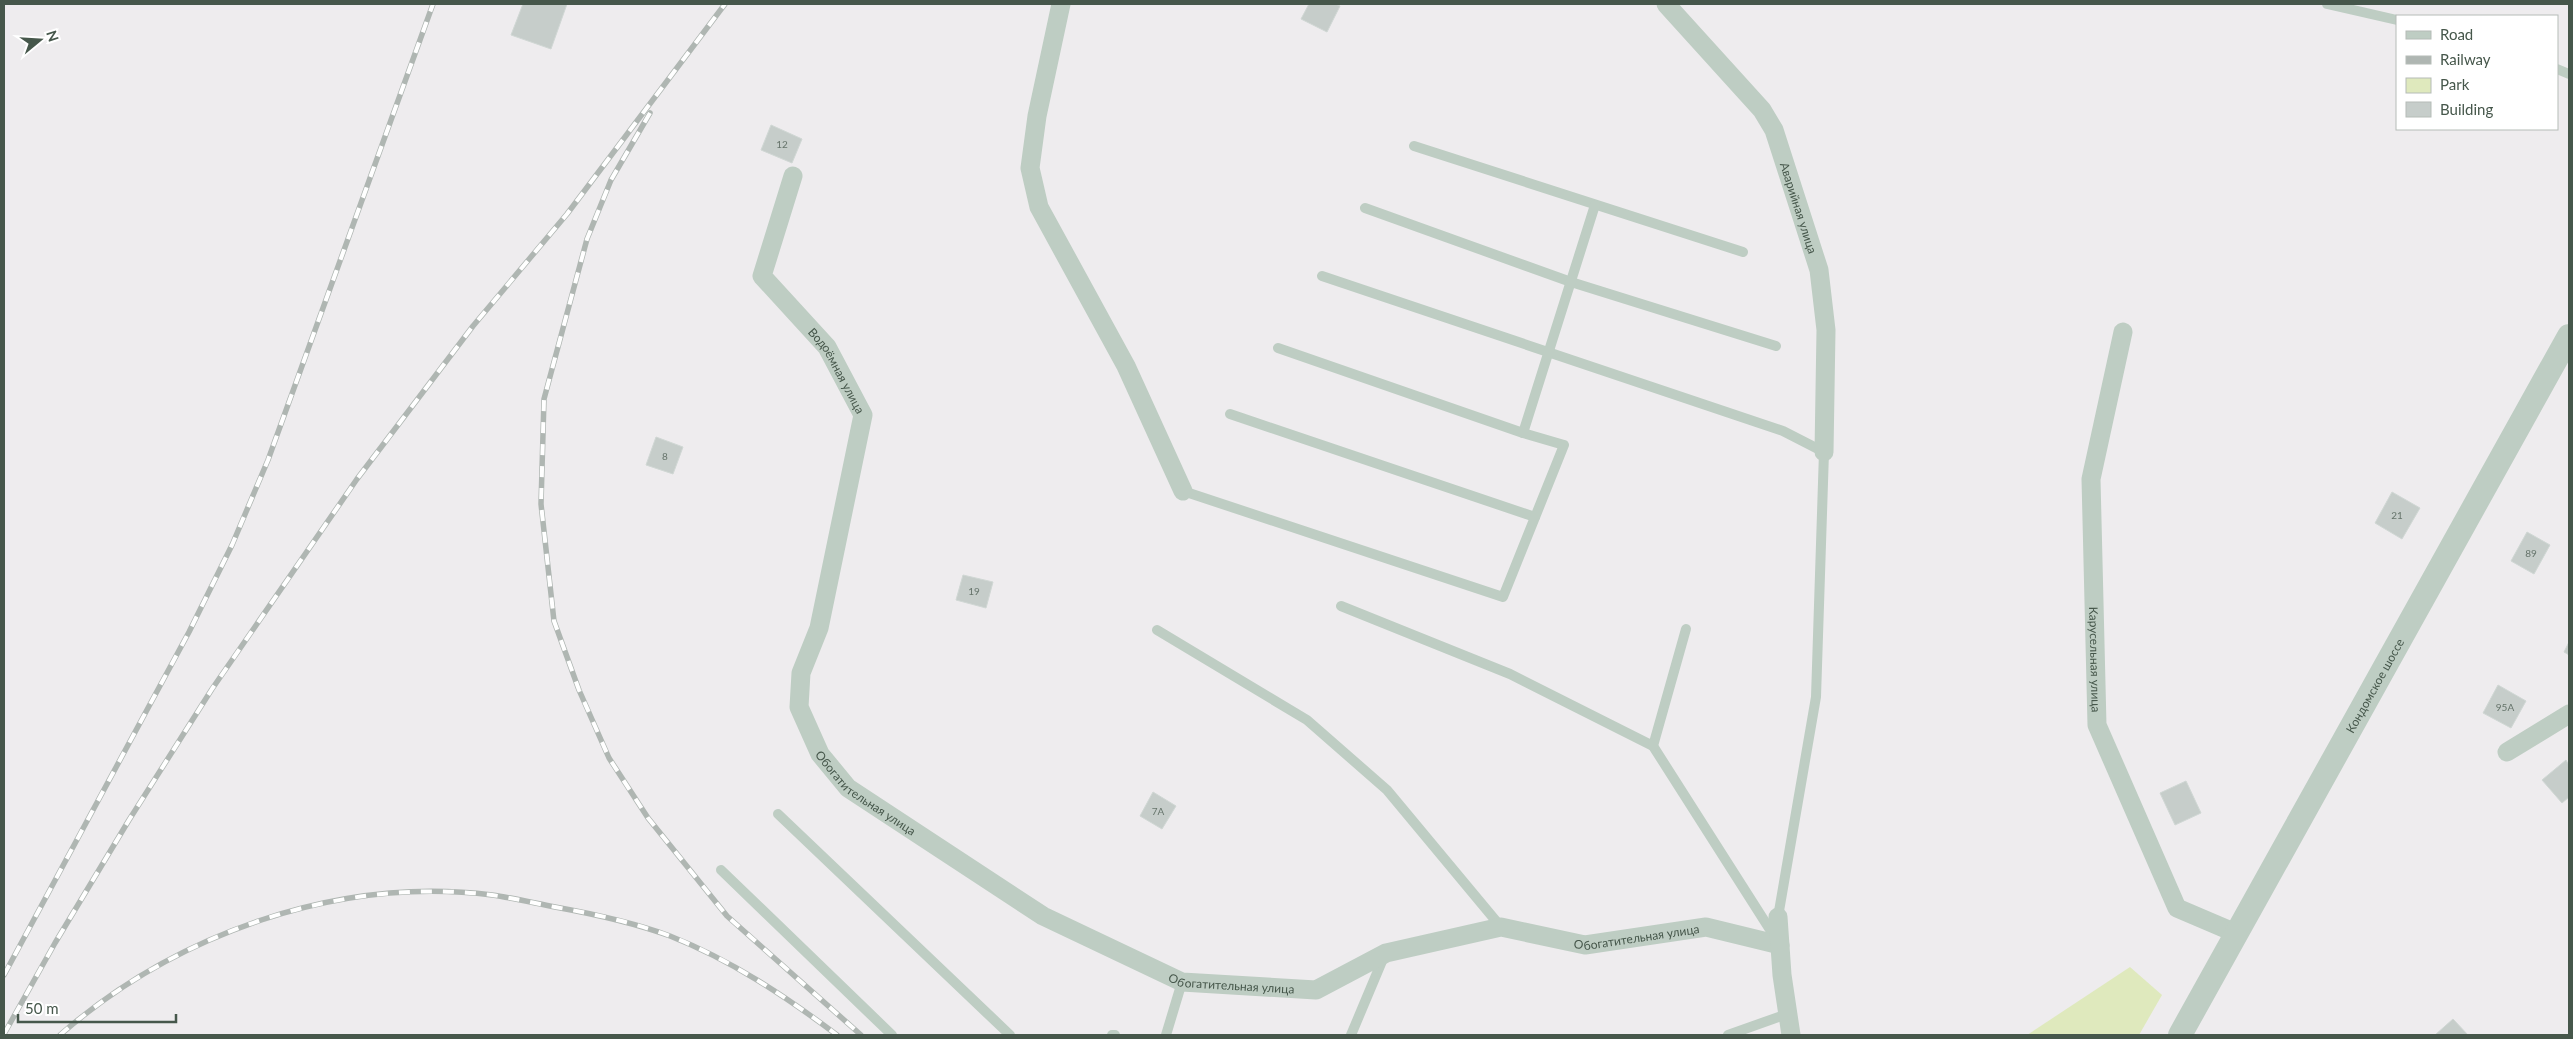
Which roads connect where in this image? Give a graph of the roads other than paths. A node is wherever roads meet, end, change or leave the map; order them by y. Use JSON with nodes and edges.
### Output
{"nodes":[{"id":1,"x":1060,"y":4,"type":"edge"},
{"id":2,"x":1666,"y":4,"type":"edge"},
{"id":3,"x":2327,"y":4,"type":"edge"},
{"id":4,"x":2396,"y":20,"type":"edge"},
{"id":5,"x":1414,"y":146,"type":"dead end"},
{"id":6,"x":793,"y":176,"type":"dead end"},
{"id":7,"x":1595,"y":205,"type":"junction"},
{"id":8,"x":1365,"y":208,"type":"dead end"},
{"id":9,"x":1743,"y":252,"type":"dead end"},
{"id":10,"x":1322,"y":276,"type":"dead end"},
{"id":11,"x":1571,"y":282,"type":"junction"},
{"id":12,"x":2123,"y":332,"type":"dead end"},
{"id":13,"x":2569,"y":336,"type":"edge"},
{"id":14,"x":1776,"y":346,"type":"dead end"},
{"id":15,"x":1278,"y":348,"type":"dead end"},
{"id":16,"x":1549,"y":352,"type":"junction"},
{"id":17,"x":1230,"y":414,"type":"dead end"},
{"id":18,"x":1523,"y":433,"type":"junction"},
{"id":19,"x":1824,"y":452,"type":"junction"},
{"id":20,"x":1183,"y":491,"type":"joint"},
{"id":21,"x":1535,"y":517,"type":"junction"},
{"id":22,"x":1341,"y":606,"type":"dead end"},
{"id":23,"x":1686,"y":629,"type":"dead end"},
{"id":24,"x":1157,"y":630,"type":"dead end"},
{"id":25,"x":801,"y":672,"type":"joint"},
{"id":26,"x":2569,"y":714,"type":"edge"},
{"id":27,"x":1653,"y":746,"type":"junction"},
{"id":28,"x":2507,"y":752,"type":"dead end"},
{"id":29,"x":778,"y":814,"type":"dead end"},
{"id":30,"x":721,"y":870,"type":"dead end"},
{"id":31,"x":1778,"y":917,"type":"joint"},
{"id":32,"x":1501,"y":927,"type":"junction"},
{"id":33,"x":2238,"y":934,"type":"junction"},
{"id":34,"x":1780,"y":945,"type":"junction"},
{"id":35,"x":1386,"y":953,"type":"junction"},
{"id":36,"x":1182,"y":982,"type":"junction"},
{"id":37,"x":1787,"y":1014,"type":"junction"},
{"id":38,"x":892,"y":1035,"type":"edge"},
{"id":39,"x":1010,"y":1035,"type":"edge"},
{"id":40,"x":1166,"y":1035,"type":"edge"},
{"id":41,"x":1351,"y":1035,"type":"edge"},
{"id":42,"x":1728,"y":1035,"type":"edge"},
{"id":43,"x":1790,"y":1035,"type":"edge"},
{"id":44,"x":2180,"y":1035,"type":"edge"}],
"edges":[{"from":1,"to":20,"type":"street"},
{"from":2,"to":19,"type":"street","name":"Аварийная улица"},
{"from":3,"to":4,"type":"lane"},
{"from":5,"to":7,"type":"lane"},
{"from":6,"to":25,"type":"street","name":"Водоёмная улица"},
{"from":7,"to":9,"type":"lane"},
{"from":7,"to":11,"type":"lane"},
{"from":8,"to":11,"type":"lane"},
{"from":10,"to":16,"type":"lane"},
{"from":11,"to":14,"type":"lane"},
{"from":11,"to":16,"type":"lane"},
{"from":12,"to":33,"type":"street","name":"Карусельная улица"},
{"from":13,"to":33,"type":"street","name":"Кондомское шоссе"},
{"from":15,"to":18,"type":"lane"},
{"from":16,"to":18,"type":"lane"},
{"from":16,"to":19,"type":"lane"},
{"from":17,"to":21,"type":"lane"},
{"from":18,"to":21,"type":"lane"},
{"from":19,"to":31,"type":"lane"},
{"from":20,"to":21,"type":"lane"},
{"from":22,"to":27,"type":"lane"},
{"from":23,"to":27,"type":"lane"},
{"from":24,"to":32,"type":"lane"},
{"from":25,"to":36,"type":"street","name":"Обогатительная улица"},
{"from":26,"to":28,"type":"street"},
{"from":27,"to":34,"type":"lane"},
{"from":29,"to":39,"type":"lane"},
{"from":30,"to":38,"type":"lane"},
{"from":31,"to":34,"type":"street"},
{"from":32,"to":34,"type":"street","name":"Обогатительная улица"},
{"from":32,"to":35,"type":"street","name":"Обогатительная улица"},
{"from":33,"to":44,"type":"street","name":"Кондомское шоссе"},
{"from":34,"to":37,"type":"street"},
{"from":35,"to":36,"type":"street","name":"Обогатительная улица"},
{"from":35,"to":41,"type":"lane"},
{"from":36,"to":40,"type":"lane"},
{"from":37,"to":42,"type":"lane"},
{"from":37,"to":43,"type":"street"}]}
